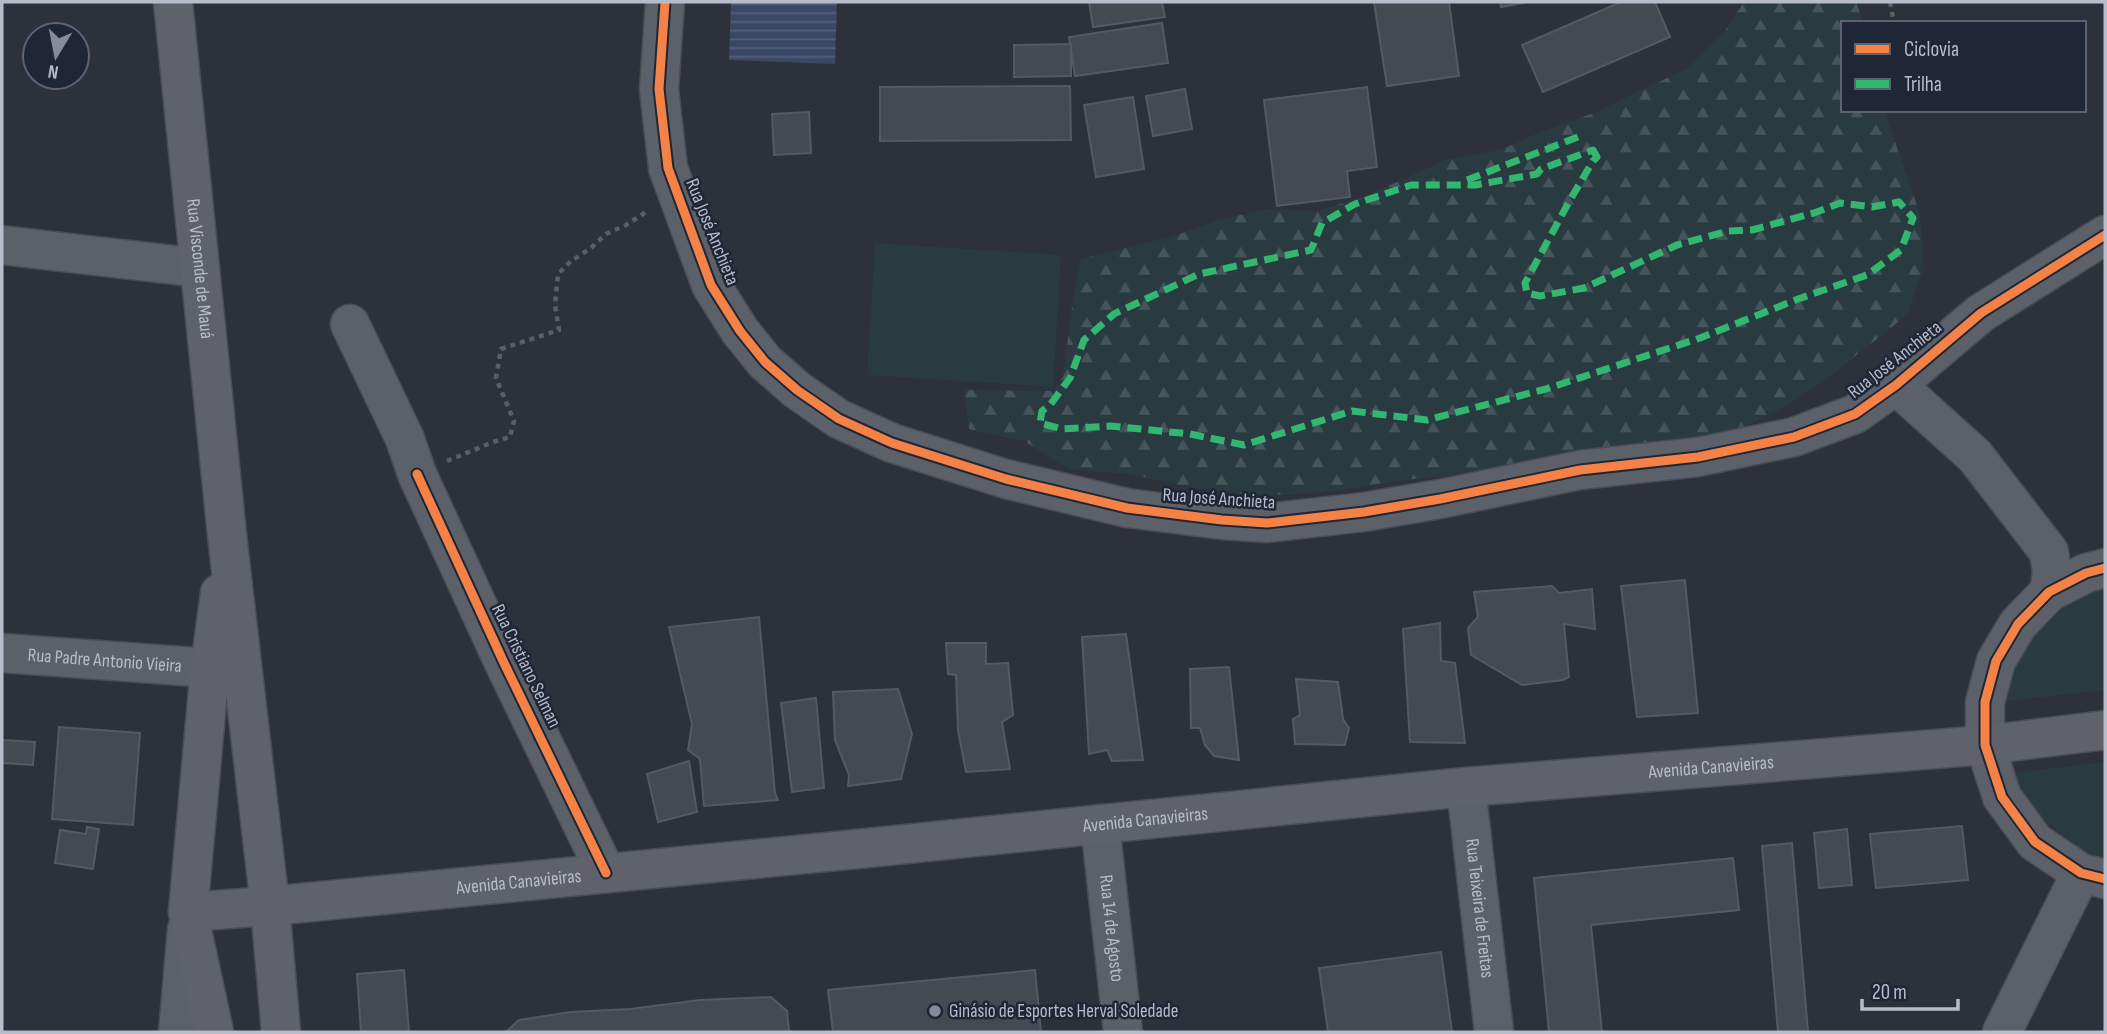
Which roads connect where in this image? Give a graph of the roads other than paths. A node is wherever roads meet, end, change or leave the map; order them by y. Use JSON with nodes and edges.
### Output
{"nodes":[{"id":1,"x":173,"y":2,"type":"edge"},
{"id":2,"x":665,"y":2,"type":"edge"},
{"id":3,"x":2105,"y":235,"type":"edge"},
{"id":4,"x":2,"y":244,"type":"edge"},
{"id":5,"x":200,"y":268,"type":"junction"},
{"id":6,"x":350,"y":324,"type":"dead end"},
{"id":7,"x":1896,"y":384,"type":"junction"},
{"id":8,"x":227,"y":535,"type":"junction"},
{"id":9,"x":2105,"y":568,"type":"edge"},
{"id":10,"x":2049,"y":592,"type":"junction"},
{"id":11,"x":2,"y":653,"type":"edge"},
{"id":12,"x":210,"y":668,"type":"junction"},
{"id":13,"x":2105,"y":730,"type":"edge"},
{"id":14,"x":1985,"y":745,"type":"junction"},
{"id":15,"x":1466,"y":787,"type":"junction"},
{"id":16,"x":1100,"y":824,"type":"junction"},
{"id":17,"x":606,"y":873,"type":"junction"},
{"id":18,"x":2093,"y":876,"type":"edge"},
{"id":19,"x":270,"y":906,"type":"junction"},
{"id":20,"x":188,"y":912,"type":"junction"},
{"id":21,"x":178,"y":1032,"type":"edge"},
{"id":22,"x":214,"y":1032,"type":"edge"},
{"id":23,"x":281,"y":1032,"type":"edge"},
{"id":24,"x":1123,"y":1032,"type":"edge"},
{"id":25,"x":1494,"y":1032,"type":"edge"},
{"id":26,"x":2002,"y":1032,"type":"edge"}],
"edges":[{"from":1,"to":5,"type":"main road","name":"Rua Visconde de Mauá"},
{"from":2,"to":7,"type":"street","name":"Rua José Anchieta"},
{"from":3,"to":7,"type":"street","name":"Rua José Anchieta"},
{"from":4,"to":5,"type":"street"},
{"from":5,"to":8,"type":"main road","name":"Rua Visconde de Mauá"},
{"from":6,"to":17,"type":"street","name":"Rua Cristiano Selman"},
{"from":7,"to":10,"type":"street"},
{"from":8,"to":12,"type":"main road","name":"Rua Visconde de Mauá"},
{"from":8,"to":19,"type":"main road","name":"Rua Visconde de Mauá"},
{"from":9,"to":10,"type":"street"},
{"from":10,"to":14,"type":"street"},
{"from":11,"to":12,"type":"street","name":"Rua Padre Antonio Vieira"},
{"from":12,"to":20,"type":"main road","name":"Rua Visconde de Mauá"},
{"from":13,"to":14,"type":"main road","name":"Avenida Canavieiras"},
{"from":14,"to":15,"type":"main road","name":"Avenida Canavieiras"},
{"from":14,"to":18,"type":"street"},
{"from":15,"to":16,"type":"main road","name":"Avenida Canavieiras"},
{"from":15,"to":25,"type":"street","name":"Rua Teixeira de Freitas"},
{"from":16,"to":17,"type":"main road","name":"Avenida Canavieiras"},
{"from":16,"to":24,"type":"street","name":"Rua 14 de Agosto"},
{"from":17,"to":19,"type":"main road","name":"Avenida Canavieiras"},
{"from":18,"to":26,"type":"street"},
{"from":19,"to":20,"type":"main road","name":"Avenida Canavieiras"},
{"from":19,"to":23,"type":"main road","name":"Rua Visconde de Mauá"},
{"from":20,"to":21,"type":"street"},
{"from":20,"to":22,"type":"main road","name":"Rua Visconde de Mauá"}]}
